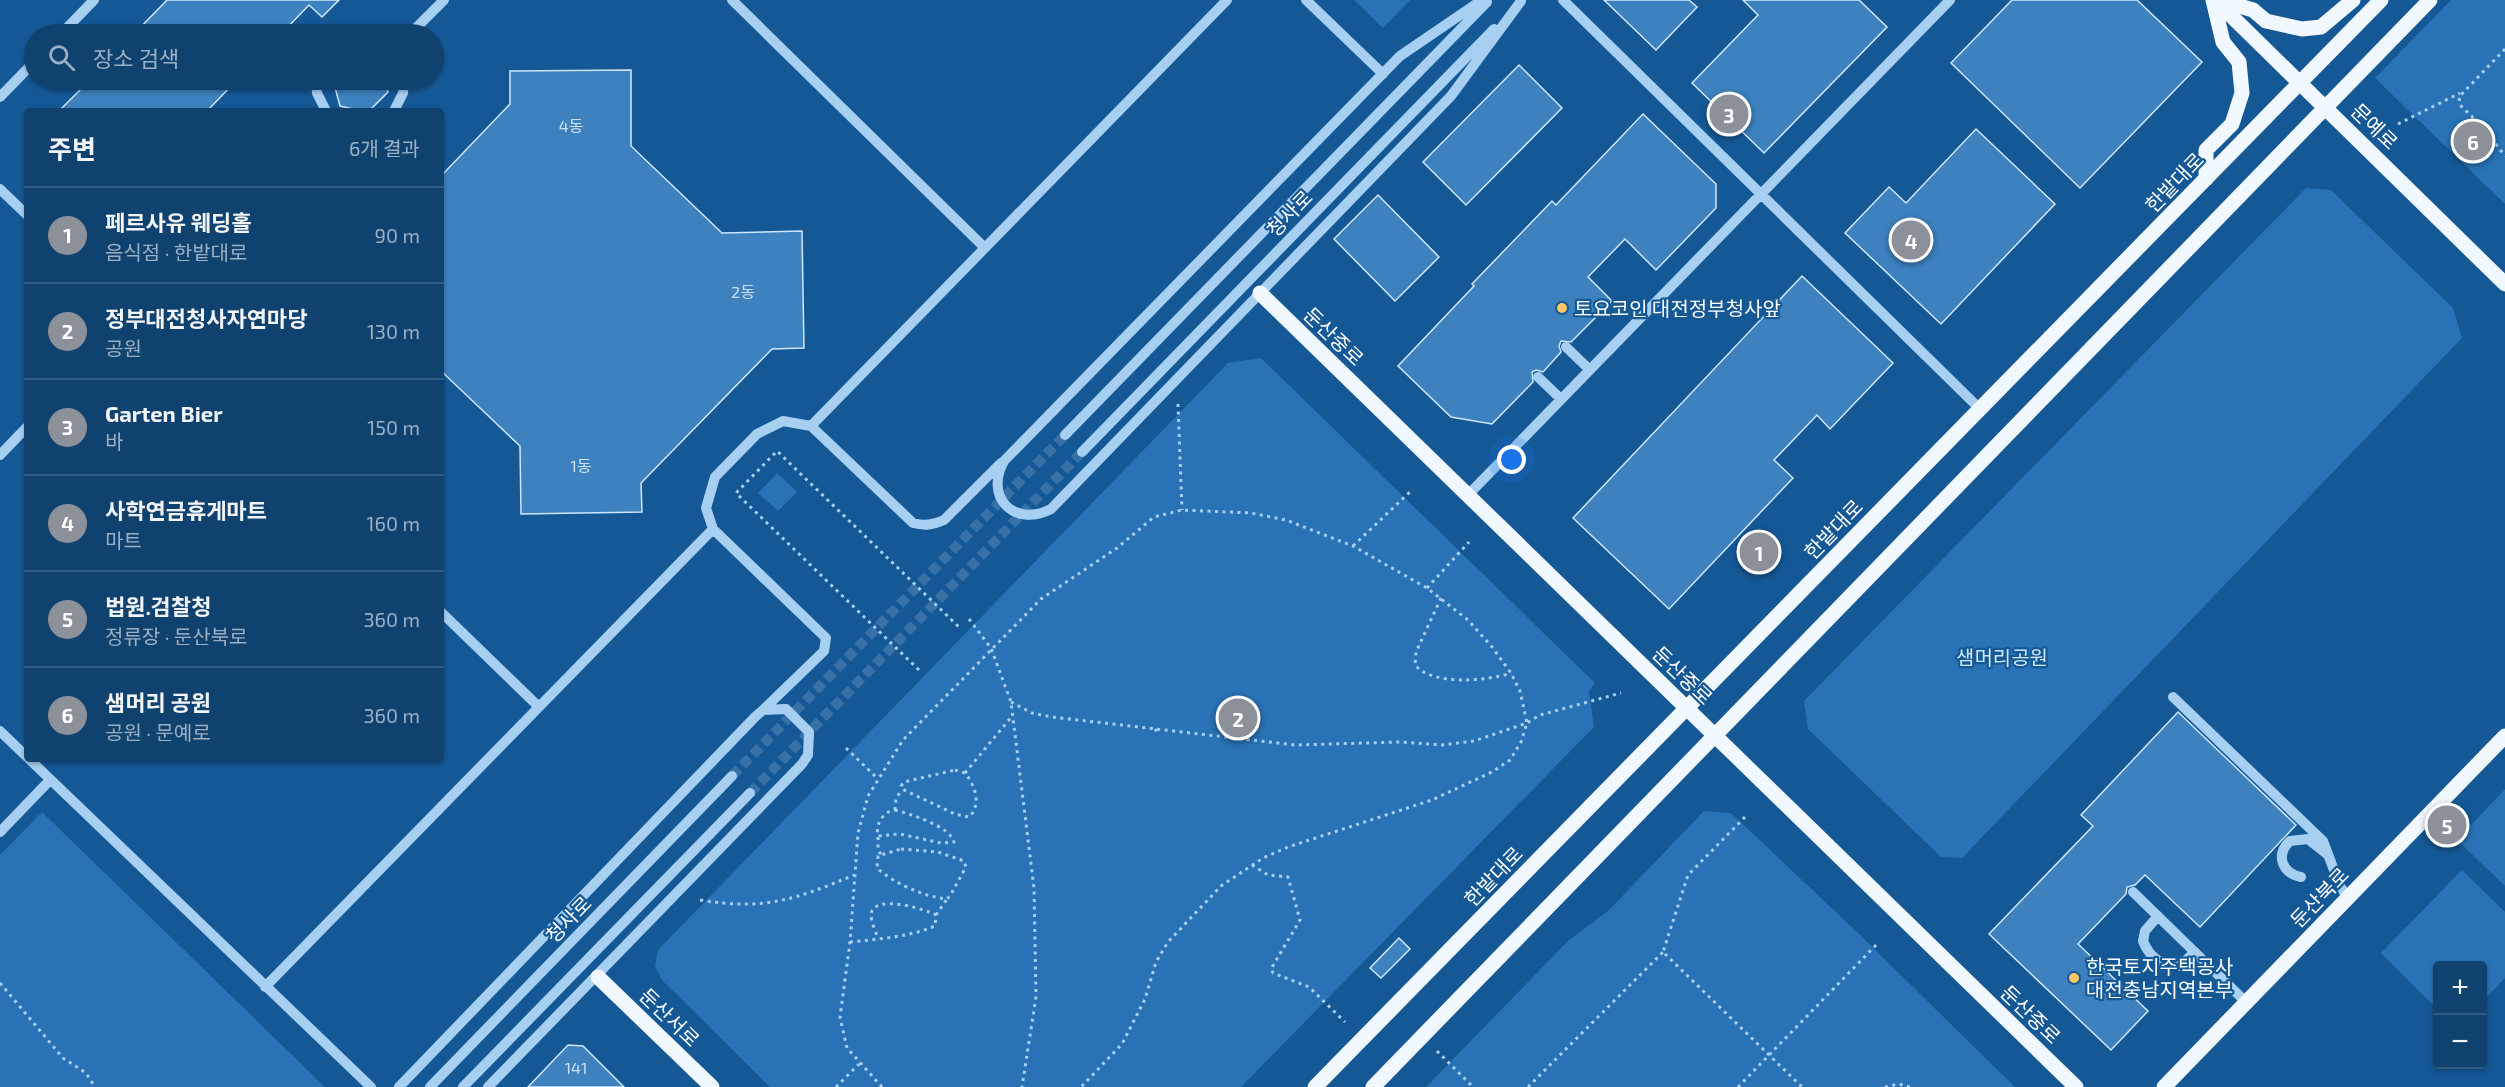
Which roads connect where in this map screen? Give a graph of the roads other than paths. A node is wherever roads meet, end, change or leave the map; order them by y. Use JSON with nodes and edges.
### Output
{"nodes":[{"id":1,"x":94,"y":0,"type":"edge"},
{"id":2,"x":444,"y":0,"type":"edge"},
{"id":3,"x":732,"y":0,"type":"edge"},
{"id":4,"x":1227,"y":0,"type":"edge"},
{"id":5,"x":1306,"y":0,"type":"edge"},
{"id":6,"x":1482,"y":0,"type":"edge"},
{"id":7,"x":1489,"y":0,"type":"edge"},
{"id":8,"x":1563,"y":0,"type":"edge"},
{"id":9,"x":1950,"y":0,"type":"edge"},
{"id":10,"x":2214,"y":0,"type":"edge"},
{"id":11,"x":2220,"y":0,"type":"edge"},
{"id":12,"x":2353,"y":0,"type":"edge"},
{"id":13,"x":2381,"y":0,"type":"edge"},
{"id":14,"x":2430,"y":0,"type":"edge"},
{"id":15,"x":1521,"y":1,"type":"edge"},
{"id":16,"x":71,"y":24,"type":"edge"},
{"id":17,"x":420,"y":24,"type":"edge"},
{"id":18,"x":24,"y":72,"type":"edge"},
{"id":19,"x":1383,"y":74,"type":"junction"},
{"id":20,"x":2300,"y":83,"type":"junction"},
{"id":21,"x":317,"y":90,"type":"edge"},
{"id":22,"x":403,"y":90,"type":"edge"},
{"id":23,"x":0,"y":97,"type":"edge"},
{"id":24,"x":324,"y":108,"type":"edge"},
{"id":25,"x":396,"y":108,"type":"edge"},
{"id":26,"x":2326,"y":108,"type":"junction"},
{"id":27,"x":2206,"y":179,"type":"junction"},
{"id":28,"x":0,"y":189,"type":"edge"},
{"id":29,"x":1761,"y":194,"type":"junction"},
{"id":30,"x":24,"y":212,"type":"edge"},
{"id":31,"x":985,"y":248,"type":"junction"},
{"id":32,"x":2505,"y":284,"type":"edge"},
{"id":33,"x":1260,"y":293,"type":"junction"},
{"id":34,"x":1566,"y":347,"type":"dead end"},
{"id":35,"x":1590,"y":370,"type":"junction"},
{"id":36,"x":1538,"y":377,"type":"dead end"},
{"id":37,"x":1561,"y":399,"type":"junction"},
{"id":38,"x":1980,"y":409,"type":"junction"},
{"id":39,"x":811,"y":426,"type":"junction"},
{"id":40,"x":24,"y":430,"type":"edge"},
{"id":41,"x":1065,"y":435,"type":"tunnel mouth"},
{"id":42,"x":1082,"y":452,"type":"tunnel mouth"},
{"id":43,"x":0,"y":455,"type":"edge"},
{"id":44,"x":1004,"y":461,"type":"junction"},
{"id":45,"x":1468,"y":495,"type":"junction"},
{"id":46,"x":714,"y":529,"type":"junction"},
{"id":47,"x":444,"y":615,"type":"edge"},
{"id":48,"x":2173,"y":697,"type":"dead end"},
{"id":49,"x":538,"y":705,"type":"junction"},
{"id":50,"x":1687,"y":708,"type":"junction"},
{"id":51,"x":755,"y":717,"type":"junction"},
{"id":52,"x":0,"y":731,"type":"edge"},
{"id":53,"x":1715,"y":736,"type":"junction"},
{"id":54,"x":2505,"y":736,"type":"edge"},
{"id":55,"x":24,"y":754,"type":"edge"},
{"id":56,"x":32,"y":762,"type":"edge"},
{"id":57,"x":732,"y":776,"type":"tunnel mouth"},
{"id":58,"x":50,"y":780,"type":"junction"},
{"id":59,"x":750,"y":792,"type":"tunnel mouth"},
{"id":60,"x":0,"y":832,"type":"edge"},
{"id":61,"x":2327,"y":854,"type":"junction"},
{"id":62,"x":2301,"y":877,"type":"dead end"},
{"id":63,"x":2133,"y":892,"type":"dead end"},
{"id":64,"x":2348,"y":897,"type":"junction"},
{"id":65,"x":2158,"y":916,"type":"junction"},
{"id":66,"x":2195,"y":952,"type":"junction"},
{"id":67,"x":598,"y":977,"type":"junction"},
{"id":68,"x":265,"y":987,"type":"junction"},
{"id":69,"x":2246,"y":1002,"type":"junction"},
{"id":70,"x":370,"y":1087,"type":"edge"},
{"id":71,"x":399,"y":1087,"type":"edge"},
{"id":72,"x":430,"y":1087,"type":"edge"},
{"id":73,"x":463,"y":1087,"type":"edge"},
{"id":74,"x":488,"y":1087,"type":"edge"},
{"id":75,"x":712,"y":1087,"type":"edge"},
{"id":76,"x":1315,"y":1087,"type":"edge"},
{"id":77,"x":1373,"y":1087,"type":"edge"},
{"id":78,"x":2076,"y":1087,"type":"edge"},
{"id":79,"x":2164,"y":1087,"type":"edge"}],
"edges":[{"from":1,"to":16,"type":"street"},
{"from":2,"to":17,"type":"street"},
{"from":3,"to":31,"type":"street"},
{"from":4,"to":31,"type":"street"},
{"from":5,"to":19,"type":"street"},
{"from":6,"to":19,"type":"street"},
{"from":7,"to":41,"type":"street","name":"청사로"},
{"from":8,"to":29,"type":"street"},
{"from":9,"to":29,"type":"street"},
{"from":10,"to":20,"type":"main road","name":"문예로"},
{"from":10,"to":27,"type":"main road"},
{"from":11,"to":12,"type":"main road"},
{"from":13,"to":20,"type":"main road","name":"한밭대로"},
{"from":14,"to":26,"type":"main road"},
{"from":15,"to":33,"type":"street"},
{"from":15,"to":42,"type":"street","name":"청사로"},
{"from":18,"to":23,"type":"street"},
{"from":19,"to":44,"type":"street"},
{"from":20,"to":26,"type":"main road","name":"문예로"},
{"from":20,"to":27,"type":"main road","name":"한밭대로"},
{"from":21,"to":24,"type":"street"},
{"from":22,"to":25,"type":"street"},
{"from":26,"to":32,"type":"main road","name":"문예로"},
{"from":26,"to":53,"type":"main road"},
{"from":27,"to":38,"type":"main road","name":"한밭대로"},
{"from":28,"to":30,"type":"street"},
{"from":29,"to":35,"type":"street"},
{"from":29,"to":38,"type":"street"},
{"from":31,"to":39,"type":"street"},
{"from":33,"to":44,"type":"street"},
{"from":33,"to":45,"type":"main road","name":"둔산중로"},
{"from":34,"to":35,"type":"street"},
{"from":35,"to":37,"type":"street"},
{"from":36,"to":37,"type":"street"},
{"from":37,"to":45,"type":"street"},
{"from":38,"to":50,"type":"main road","name":"한밭대로"},
{"from":39,"to":44,"type":"street"},
{"from":39,"to":46,"type":"street"},
{"from":40,"to":43,"type":"street"},
{"from":45,"to":50,"type":"main road","name":"둔산중로"},
{"from":46,"to":49,"type":"street"},
{"from":46,"to":51,"type":"street"},
{"from":47,"to":49,"type":"street"},
{"from":48,"to":61,"type":"street"},
{"from":49,"to":68,"type":"street"},
{"from":50,"to":53,"type":"main road","name":"둔산중로"},
{"from":50,"to":76,"type":"main road","name":"한밭대로"},
{"from":51,"to":67,"type":"street"},
{"from":51,"to":71,"type":"street"},
{"from":52,"to":55,"type":"street"},
{"from":53,"to":77,"type":"main road"},
{"from":53,"to":78,"type":"main road","name":"둔산중로"},
{"from":54,"to":64,"type":"main road","name":"둔산북로"},
{"from":56,"to":58,"type":"street"},
{"from":57,"to":72,"type":"street","name":"청사로"},
{"from":58,"to":60,"type":"street"},
{"from":58,"to":68,"type":"street"},
{"from":59,"to":73,"type":"street"},
{"from":61,"to":62,"type":"street"},
{"from":61,"to":64,"type":"street"},
{"from":63,"to":65,"type":"street"},
{"from":64,"to":69,"type":"main road","name":"둔산북로"},
{"from":65,"to":66,"type":"street"},
{"from":65,"to":66,"type":"street"},
{"from":66,"to":69,"type":"street"},
{"from":67,"to":74,"type":"street"},
{"from":67,"to":75,"type":"main road","name":"둔산서로"},
{"from":68,"to":70,"type":"street"},
{"from":69,"to":79,"type":"main road","name":"둔산북로"}]}
